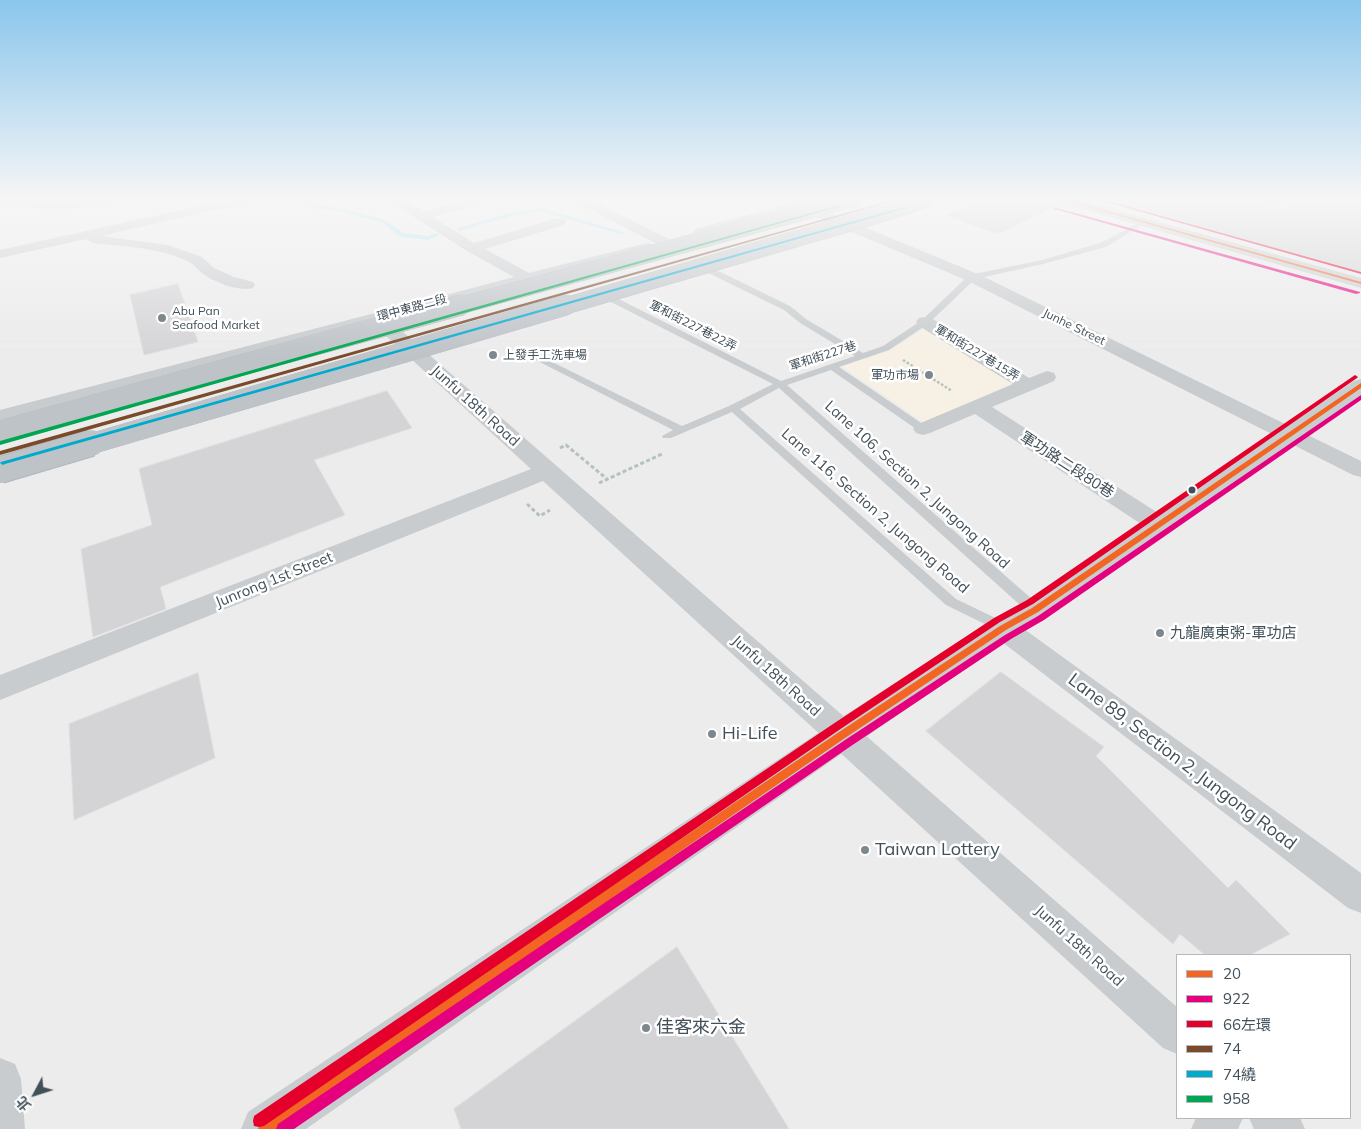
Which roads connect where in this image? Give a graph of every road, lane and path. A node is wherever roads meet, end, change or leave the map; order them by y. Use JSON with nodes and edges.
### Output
{"nodes":[{"id":1,"x":16,"y":251,"type":"edge"},
{"id":2,"x":171,"y":251,"type":"edge"},
{"id":3,"x":477,"y":251,"type":"edge"},
{"id":4,"x":631,"y":251,"type":"edge"},
{"id":5,"x":661,"y":251,"type":"edge"},
{"id":6,"x":716,"y":251,"type":"edge"},
{"id":7,"x":739,"y":251,"type":"edge"},
{"id":8,"x":759,"y":251,"type":"edge"},
{"id":9,"x":910,"y":251,"type":"edge"},
{"id":10,"x":1083,"y":251,"type":"edge"},
{"id":11,"x":1246,"y":251,"type":"edge"},
{"id":12,"x":0,"y":254,"type":"edge"},
{"id":13,"x":695,"y":263,"type":"junction"},
{"id":14,"x":972,"y":277,"type":"junction"},
{"id":15,"x":527,"y":278,"type":"junction"},
{"id":16,"x":1361,"y":283,"type":"edge"},
{"id":17,"x":246,"y":285,"type":"dead end"},
{"id":18,"x":596,"y":291,"type":"junction"},
{"id":19,"x":376,"y":318,"type":"junction"},
{"id":20,"x":925,"y":322,"type":"junction"},
{"id":21,"x":406,"y":345,"type":"junction"},
{"id":22,"x":886,"y":348,"type":"junction"},
{"id":23,"x":533,"y":356,"type":"dead end"},
{"id":24,"x":862,"y":356,"type":"junction"},
{"id":25,"x":832,"y":366,"type":"junction"},
{"id":26,"x":1047,"y":377,"type":"dead end"},
{"id":27,"x":780,"y":384,"type":"junction"},
{"id":28,"x":1361,"y":384,"type":"edge"},
{"id":29,"x":1028,"y":385,"type":"junction"},
{"id":30,"x":191,"y":406,"type":"junction"},
{"id":31,"x":976,"y":406,"type":"junction"},
{"id":32,"x":733,"y":408,"type":"junction"},
{"id":33,"x":0,"y":416,"type":"edge"},
{"id":34,"x":923,"y":428,"type":"joint"},
{"id":35,"x":681,"y":430,"type":"junction"},
{"id":36,"x":0,"y":431,"type":"edge"},
{"id":37,"x":1288,"y":433,"type":"junction"},
{"id":38,"x":667,"y":436,"type":"dead end"},
{"id":39,"x":0,"y":453,"type":"edge"},
{"id":40,"x":0,"y":460,"type":"edge"},
{"id":41,"x":48,"y":468,"type":"dead end"},
{"id":42,"x":0,"y":470,"type":"edge"},
{"id":43,"x":1361,"y":470,"type":"edge"},
{"id":44,"x":547,"y":471,"type":"junction"},
{"id":45,"x":1158,"y":524,"type":"junction"},
{"id":46,"x":1035,"y":610,"type":"junction"},
{"id":47,"x":1003,"y":628,"type":"junction"},
{"id":48,"x":0,"y":688,"type":"edge"},
{"id":49,"x":842,"y":735,"type":"junction"},
{"id":50,"x":1361,"y":895,"type":"edge"},
{"id":51,"x":1176,"y":1033,"type":"edge"},
{"id":52,"x":0,"y":1079,"type":"edge"},
{"id":53,"x":1272,"y":1119,"type":"edge"},
{"id":54,"x":3,"y":1129,"type":"edge"},
{"id":55,"x":265,"y":1129,"type":"edge"},
{"id":56,"x":1283,"y":1129,"type":"edge"}],
"edges":[{"from":1,"to":12,"type":"street"},
{"from":2,"to":17,"type":"street"},
{"from":3,"to":15,"type":"street"},
{"from":4,"to":15,"type":"street","name":"環中東路二段"},
{"from":5,"to":36,"type":"highway","bridge":true},
{"from":6,"to":39,"type":"highway"},
{"from":7,"to":13,"type":"street"},
{"from":8,"to":42,"type":"highway","bridge":true},
{"from":9,"to":14,"type":"street","name":"Junhe Street"},
{"from":10,"to":14,"type":"lane"},
{"from":11,"to":16,"type":"main road"},
{"from":13,"to":18,"type":"street"},
{"from":13,"to":24,"type":"lane"},
{"from":14,"to":20,"type":"lane","name":"軍和街227巷"},
{"from":14,"to":37,"type":"street","name":"Junhe Street"},
{"from":15,"to":19,"type":"street","name":"環中東路二段"},
{"from":18,"to":21,"type":"street"},
{"from":18,"to":27,"type":"lane","name":"軍和街227巷22弄"},
{"from":19,"to":21,"type":"street","name":"Junfu 18th Road"},
{"from":19,"to":33,"type":"street","name":"環中東路二段"},
{"from":20,"to":22,"type":"lane","name":"軍和街227巷"},
{"from":20,"to":29,"type":"street","name":"軍和街227巷15弄"},
{"from":21,"to":30,"type":"street"},
{"from":21,"to":44,"type":"street","name":"Junfu 18th Road"},
{"from":22,"to":24,"type":"lane","name":"軍和街227巷"},
{"from":22,"to":31,"type":"path"},
{"from":23,"to":35,"type":"lane"},
{"from":24,"to":25,"type":"lane","name":"軍和街227巷"},
{"from":25,"to":27,"type":"lane","name":"軍和街227巷"},
{"from":25,"to":34,"type":"lane"},
{"from":26,"to":29,"type":"street"},
{"from":27,"to":32,"type":"lane","name":"軍和街227巷"},
{"from":27,"to":46,"type":"lane","name":"Lane 106, Section 2, Jungong Road"},
{"from":28,"to":37,"type":"main road"},
{"from":29,"to":31,"type":"street"},
{"from":30,"to":40,"type":"street"},
{"from":30,"to":41,"type":"lane"},
{"from":31,"to":34,"type":"street"},
{"from":31,"to":45,"type":"street","name":"軍功路二段80巷"},
{"from":32,"to":35,"type":"lane","name":"軍和街227巷"},
{"from":32,"to":47,"type":"lane","name":"Lane 116, Section 2, Jungong Road"},
{"from":35,"to":38,"type":"lane","name":"軍和街227巷"},
{"from":37,"to":43,"type":"street","name":"Junhe Street"},
{"from":37,"to":45,"type":"main road"},
{"from":44,"to":48,"type":"street","name":"Junrong 1st Street"},
{"from":44,"to":49,"type":"street","name":"Junfu 18th Road"},
{"from":45,"to":46,"type":"main road"},
{"from":46,"to":47,"type":"main road"},
{"from":47,"to":49,"type":"main road"},
{"from":47,"to":50,"type":"street","name":"Lane 89, Section 2, Jungong Road"},
{"from":49,"to":51,"type":"street","name":"Junfu 18th Road"},
{"from":49,"to":55,"type":"main road"},
{"from":52,"to":54,"type":"street"},
{"from":53,"to":56,"type":"street"}]}
